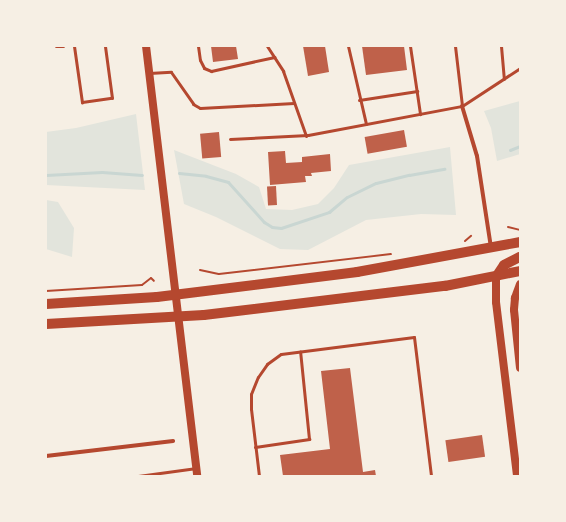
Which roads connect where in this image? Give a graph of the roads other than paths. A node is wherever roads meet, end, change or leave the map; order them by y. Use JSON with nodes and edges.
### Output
{"nodes":[{"id":1,"x":56,"y":46,"type":"edge"},
{"id":2,"x":62,"y":46,"type":"edge"},
{"id":3,"x":74,"y":46,"type":"edge"},
{"id":4,"x":105,"y":46,"type":"edge"},
{"id":5,"x":146,"y":46,"type":"edge"},
{"id":6,"x":198,"y":46,"type":"edge"},
{"id":7,"x":267,"y":46,"type":"edge"},
{"id":8,"x":348,"y":46,"type":"edge"},
{"id":9,"x":410,"y":46,"type":"edge"},
{"id":10,"x":455,"y":46,"type":"edge"},
{"id":11,"x":502,"y":46,"type":"edge"},
{"id":12,"x":274,"y":57,"type":"junction"},
{"id":13,"x":520,"y":68,"type":"edge"},
{"id":14,"x":149,"y":73,"type":"junction"},
{"id":15,"x":504,"y":79,"type":"junction"},
{"id":16,"x":417,"y":91,"type":"junction"},
{"id":17,"x":360,"y":100,"type":"junction"},
{"id":18,"x":294,"y":103,"type":"junction"},
{"id":19,"x":462,"y":106,"type":"junction"},
{"id":20,"x":420,"y":114,"type":"junction"},
{"id":21,"x":366,"y":124,"type":"junction"},
{"id":22,"x":306,"y":136,"type":"junction"},
{"id":23,"x":230,"y":139,"type":"dead end"},
{"id":24,"x":520,"y":242,"type":"edge"},
{"id":25,"x":491,"y":248,"type":"junction"},
{"id":26,"x":520,"y":257,"type":"edge"},
{"id":27,"x":520,"y":271,"type":"edge"},
{"id":28,"x":496,"y":277,"type":"junction"},
{"id":29,"x":520,"y":284,"type":"edge"},
{"id":30,"x":176,"y":294,"type":"junction"},
{"id":31,"x":46,"y":304,"type":"edge"},
{"id":32,"x":179,"y":316,"type":"junction"},
{"id":33,"x":46,"y":324,"type":"edge"},
{"id":34,"x":300,"y":351,"type":"junction"},
{"id":35,"x":520,"y":368,"type":"edge"},
{"id":36,"x":173,"y":441,"type":"dead end"},
{"id":37,"x":255,"y":447,"type":"junction"},
{"id":38,"x":46,"y":456,"type":"edge"},
{"id":39,"x":197,"y":472,"type":"edge"},
{"id":40,"x":138,"y":476,"type":"edge"},
{"id":41,"x":259,"y":476,"type":"edge"},
{"id":42,"x":431,"y":476,"type":"edge"},
{"id":43,"x":517,"y":476,"type":"edge"}],
"edges":[{"from":1,"to":2,"type":"lane"},
{"from":3,"to":4,"type":"lane"},
{"from":5,"to":14,"type":"main road"},
{"from":6,"to":12,"type":"lane"},
{"from":7,"to":12,"type":"lane"},
{"from":8,"to":17,"type":"lane"},
{"from":9,"to":16,"type":"lane"},
{"from":10,"to":19,"type":"lane"},
{"from":11,"to":15,"type":"lane"},
{"from":12,"to":18,"type":"lane"},
{"from":13,"to":15,"type":"lane"},
{"from":14,"to":18,"type":"lane"},
{"from":14,"to":30,"type":"main road"},
{"from":15,"to":19,"type":"lane"},
{"from":16,"to":17,"type":"lane"},
{"from":16,"to":20,"type":"lane"},
{"from":17,"to":21,"type":"lane"},
{"from":18,"to":22,"type":"lane"},
{"from":19,"to":20,"type":"lane"},
{"from":19,"to":25,"type":"street"},
{"from":20,"to":21,"type":"lane"},
{"from":21,"to":22,"type":"lane"},
{"from":22,"to":23,"type":"lane"},
{"from":24,"to":25,"type":"main road"},
{"from":25,"to":30,"type":"main road"},
{"from":26,"to":28,"type":"main road"},
{"from":27,"to":28,"type":"main road"},
{"from":28,"to":32,"type":"main road"},
{"from":28,"to":43,"type":"main road"},
{"from":29,"to":35,"type":"main road"},
{"from":30,"to":31,"type":"main road"},
{"from":30,"to":32,"type":"main road"},
{"from":32,"to":33,"type":"main road"},
{"from":32,"to":39,"type":"main road"},
{"from":34,"to":37,"type":"lane"},
{"from":34,"to":37,"type":"lane"},
{"from":34,"to":42,"type":"lane"},
{"from":36,"to":38,"type":"street"},
{"from":37,"to":41,"type":"lane"},
{"from":39,"to":40,"type":"lane"}]}
